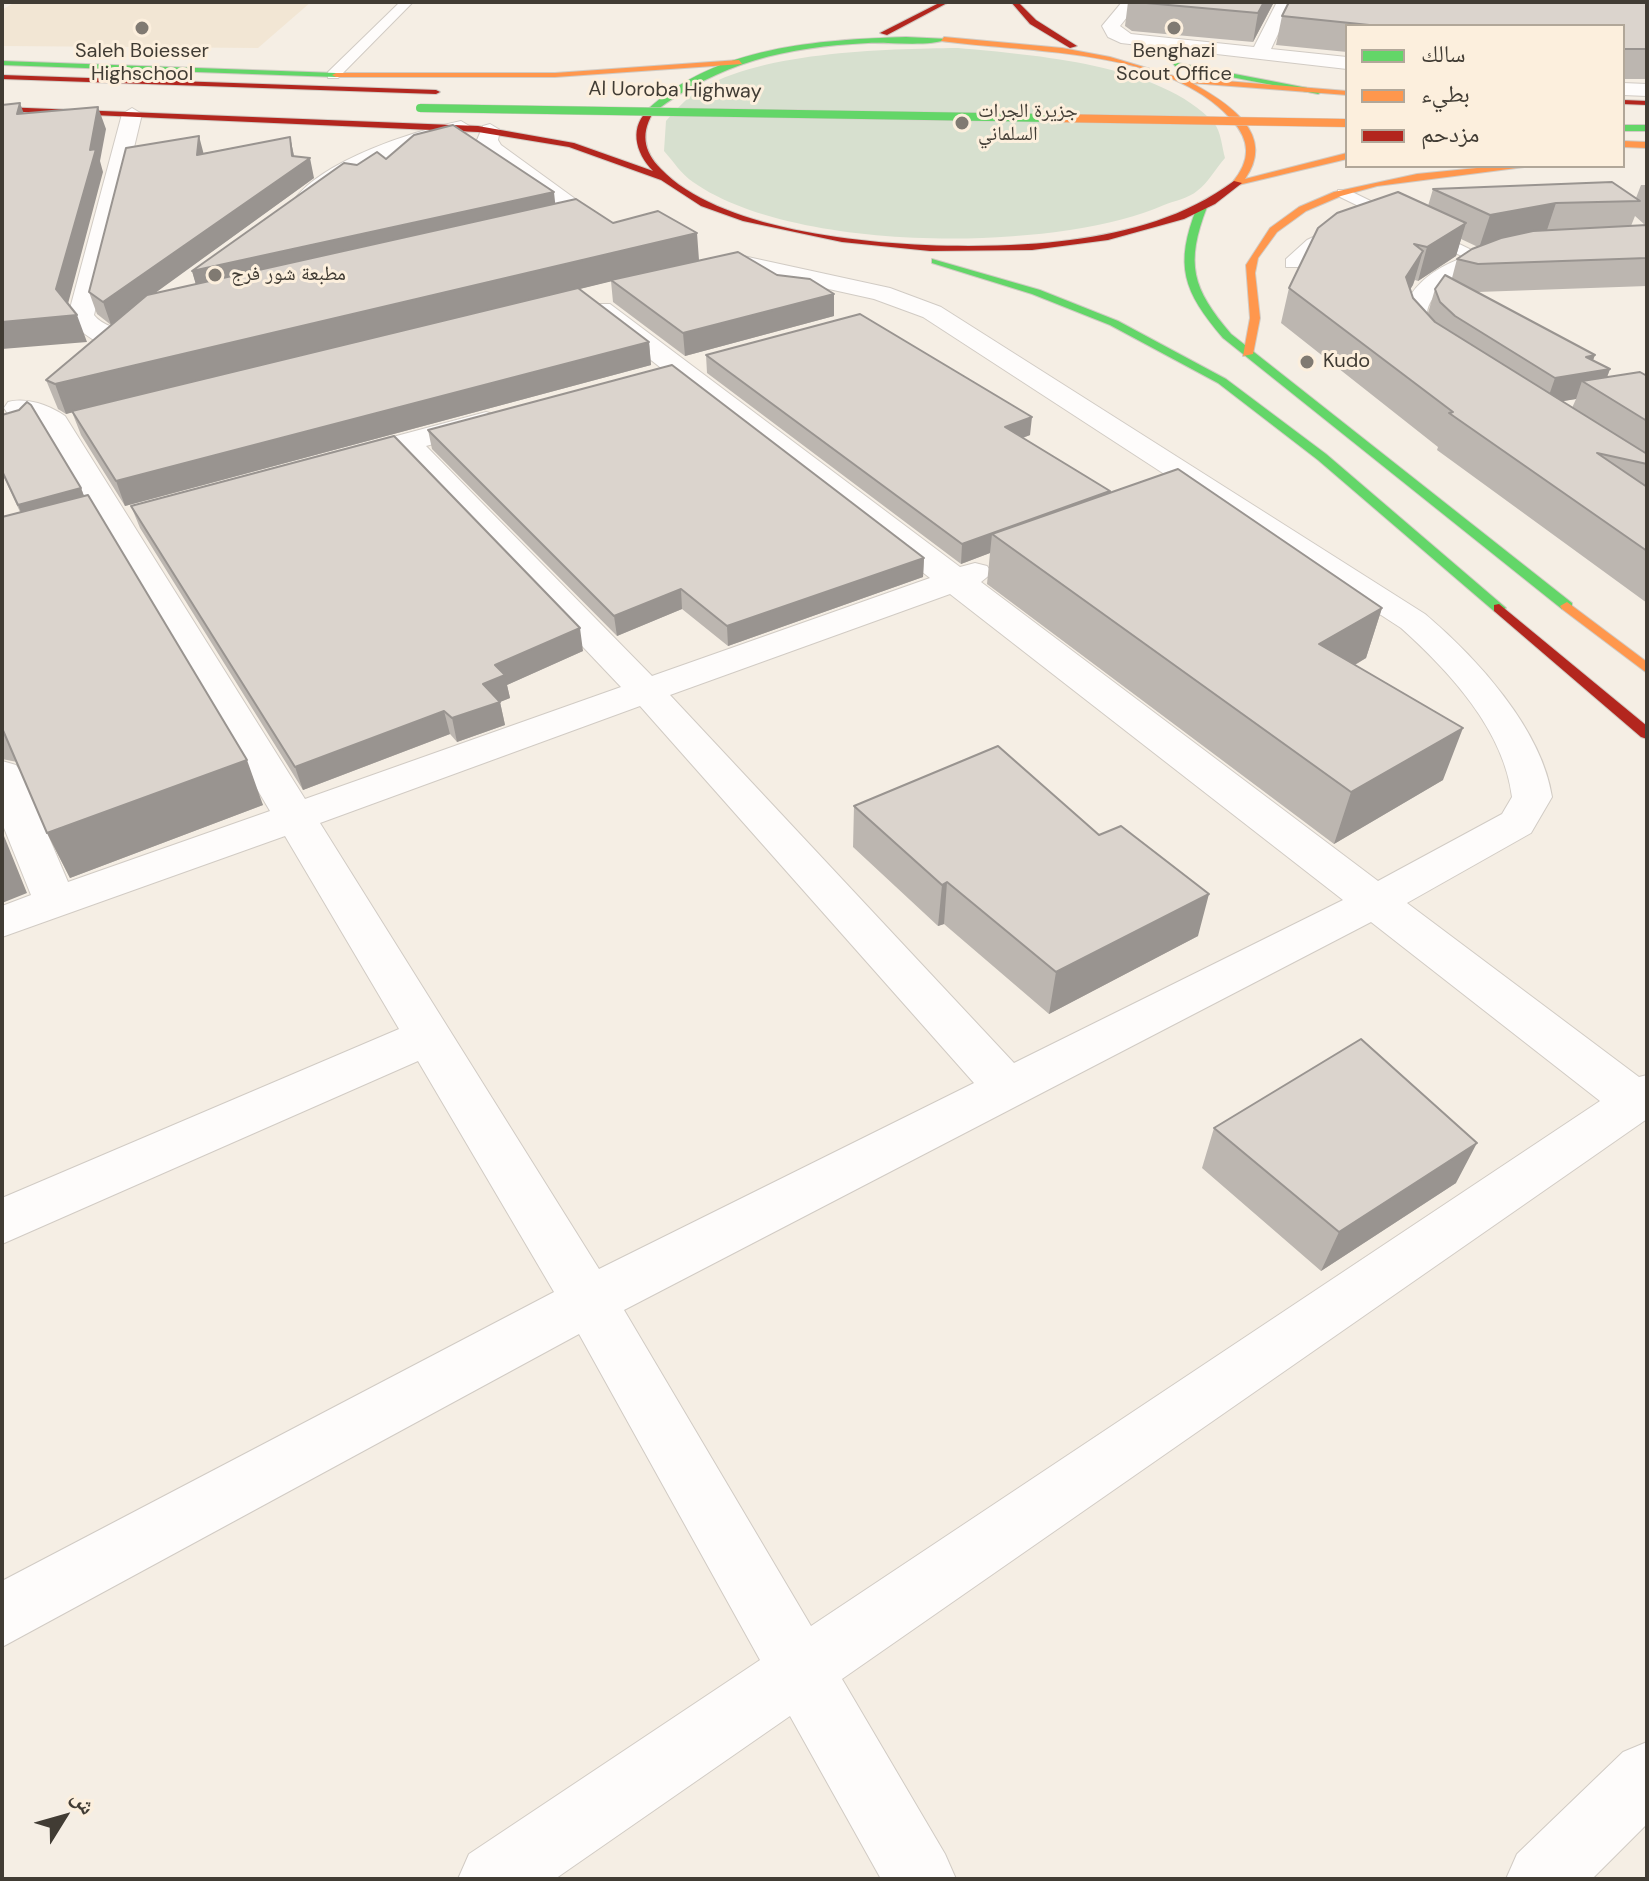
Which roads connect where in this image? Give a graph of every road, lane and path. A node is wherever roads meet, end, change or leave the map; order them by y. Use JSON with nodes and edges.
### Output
{"nodes":[{"id":1,"x":407,"y":2,"type":"edge"},
{"id":2,"x":946,"y":2,"type":"edge"},
{"id":3,"x":1014,"y":2,"type":"edge"},
{"id":4,"x":1131,"y":2,"type":"edge"},
{"id":5,"x":1285,"y":2,"type":"edge"},
{"id":6,"x":1045,"y":31,"type":"junction"},
{"id":7,"x":850,"y":43,"type":"junction"},
{"id":8,"x":1260,"y":54,"type":"junction"},
{"id":9,"x":1097,"y":56,"type":"junction"},
{"id":10,"x":739,"y":62,"type":"junction"},
{"id":11,"x":2,"y":63,"type":"edge"},
{"id":12,"x":1345,"y":63,"type":"edge"},
{"id":13,"x":333,"y":75,"type":"junction"},
{"id":14,"x":2,"y":77,"type":"edge"},
{"id":15,"x":500,"y":78,"type":"junction"},
{"id":16,"x":1174,"y":79,"type":"junction"},
{"id":17,"x":1625,"y":89,"type":"edge"},
{"id":18,"x":1647,"y":90,"type":"edge"},
{"id":19,"x":2,"y":92,"type":"edge"},
{"id":20,"x":1318,"y":92,"type":"junction"},
{"id":21,"x":1345,"y":93,"type":"edge"},
{"id":22,"x":1625,"y":102,"type":"edge"},
{"id":23,"x":1647,"y":103,"type":"edge"},
{"id":24,"x":2,"y":109,"type":"edge"},
{"id":25,"x":43,"y":110,"type":"junction"},
{"id":26,"x":1345,"y":110,"type":"edge"},
{"id":27,"x":1625,"y":113,"type":"edge"},
{"id":28,"x":1647,"y":113,"type":"edge"},
{"id":29,"x":132,"y":114,"type":"junction"},
{"id":30,"x":2,"y":119,"type":"edge"},
{"id":31,"x":350,"y":122,"type":"junction"},
{"id":32,"x":1345,"y":123,"type":"edge"},
{"id":33,"x":431,"y":125,"type":"junction"},
{"id":34,"x":461,"y":127,"type":"junction"},
{"id":35,"x":1625,"y":128,"type":"edge"},
{"id":36,"x":1647,"y":128,"type":"edge"},
{"id":37,"x":490,"y":130,"type":"junction"},
{"id":38,"x":1625,"y":144,"type":"edge"},
{"id":39,"x":1647,"y":145,"type":"edge"},
{"id":40,"x":1345,"y":157,"type":"edge"},
{"id":41,"x":359,"y":160,"type":"junction"},
{"id":42,"x":1509,"y":168,"type":"edge"},
{"id":43,"x":663,"y":178,"type":"junction"},
{"id":44,"x":1237,"y":184,"type":"junction"},
{"id":45,"x":1343,"y":193,"type":"junction"},
{"id":46,"x":1202,"y":207,"type":"junction"},
{"id":47,"x":1420,"y":210,"type":"edge"},
{"id":48,"x":285,"y":215,"type":"edge"},
{"id":49,"x":1385,"y":216,"type":"junction"},
{"id":50,"x":518,"y":231,"type":"edge"},
{"id":51,"x":810,"y":234,"type":"junction"},
{"id":52,"x":872,"y":243,"type":"junction"},
{"id":53,"x":1538,"y":248,"type":"edge"},
{"id":54,"x":1480,"y":258,"type":"junction"},
{"id":55,"x":1292,"y":263,"type":"dead end"},
{"id":56,"x":591,"y":296,"type":"edge"},
{"id":57,"x":917,"y":305,"type":"junction"},
{"id":58,"x":873,"y":317,"type":"dead end"},
{"id":59,"x":137,"y":322,"type":"edge"},
{"id":60,"x":114,"y":338,"type":"junction"},
{"id":61,"x":1247,"y":354,"type":"junction"},
{"id":62,"x":90,"y":356,"type":"edge"},
{"id":63,"x":1461,"y":365,"type":"edge"},
{"id":64,"x":42,"y":413,"type":"edge"},
{"id":65,"x":513,"y":414,"type":"edge"},
{"id":66,"x":406,"y":443,"type":"junction"},
{"id":67,"x":314,"y":467,"type":"edge"},
{"id":68,"x":1207,"y":490,"type":"junction"},
{"id":69,"x":1163,"y":506,"type":"edge"},
{"id":70,"x":1014,"y":559,"type":"edge"},
{"id":71,"x":955,"y":580,"type":"junction"},
{"id":72,"x":1643,"y":662,"type":"edge"},
{"id":73,"x":646,"y":691,"type":"junction"},
{"id":74,"x":1647,"y":734,"type":"edge"},
{"id":75,"x":2,"y":774,"type":"edge"},
{"id":76,"x":295,"y":817,"type":"junction"},
{"id":77,"x":55,"y":902,"type":"junction"},
{"id":78,"x":1375,"y":902,"type":"junction"},
{"id":79,"x":2,"y":922,"type":"edge"},
{"id":80,"x":429,"y":1036,"type":"junction"},
{"id":81,"x":1008,"y":1089,"type":"junction"},
{"id":82,"x":1641,"y":1097,"type":"edge"},
{"id":83,"x":2,"y":1222,"type":"edge"},
{"id":84,"x":589,"y":1301,"type":"junction"},
{"id":85,"x":2,"y":1615,"type":"edge"},
{"id":86,"x":802,"y":1670,"type":"junction"},
{"id":87,"x":1642,"y":1791,"type":"edge"},
{"id":88,"x":494,"y":1879,"type":"edge"},
{"id":89,"x":920,"y":1879,"type":"edge"},
{"id":90,"x":1542,"y":1879,"type":"edge"}],
"edges":[{"from":1,"to":13,"type":"lane"},
{"from":2,"to":7,"type":"main road"},
{"from":3,"to":6,"type":"main road"},
{"from":4,"to":8,"type":"street"},
{"from":5,"to":8,"type":"street"},
{"from":6,"to":9,"type":"main road"},
{"from":6,"to":20,"type":"main road"},
{"from":7,"to":9,"type":"main road"},
{"from":7,"to":10,"type":"main road"},
{"from":8,"to":12,"type":"street"},
{"from":9,"to":16,"type":"main road"},
{"from":10,"to":15,"type":"main road"},
{"from":10,"to":43,"type":"main road"},
{"from":11,"to":13,"type":"main road"},
{"from":13,"to":15,"type":"main road"},
{"from":14,"to":26,"type":"main road","name":"Al Uoroba Highway"},
{"from":15,"to":33,"type":"main road"},
{"from":16,"to":20,"type":"main road"},
{"from":16,"to":44,"type":"main road"},
{"from":17,"to":18,"type":"street"},
{"from":19,"to":32,"type":"main road","name":"Al Uoroba Highway","bridge":true},
{"from":20,"to":21,"type":"main road"},
{"from":22,"to":23,"type":"main road"},
{"from":24,"to":25,"type":"main road"},
{"from":25,"to":29,"type":"main road"},
{"from":25,"to":30,"type":"main road"},
{"from":27,"to":28,"type":"main road"},
{"from":29,"to":31,"type":"main road"},
{"from":29,"to":60,"type":"street"},
{"from":31,"to":33,"type":"main road"},
{"from":31,"to":41,"type":"street"},
{"from":33,"to":34,"type":"main road"},
{"from":34,"to":37,"type":"main road"},
{"from":34,"to":41,"type":"street"},
{"from":35,"to":36,"type":"main road"},
{"from":37,"to":43,"type":"main road"},
{"from":37,"to":50,"type":"street"},
{"from":38,"to":39,"type":"main road"},
{"from":40,"to":44,"type":"main road"},
{"from":41,"to":48,"type":"street"},
{"from":42,"to":45,"type":"main road"},
{"from":43,"to":51,"type":"main road"},
{"from":44,"to":46,"type":"main road"},
{"from":45,"to":49,"type":"lane"},
{"from":45,"to":61,"type":"main road"},
{"from":46,"to":52,"type":"main road"},
{"from":46,"to":61,"type":"main road"},
{"from":47,"to":49,"type":"lane"},
{"from":49,"to":54,"type":"lane"},
{"from":49,"to":55,"type":"lane"},
{"from":51,"to":52,"type":"main road"},
{"from":51,"to":57,"type":"street"},
{"from":52,"to":74,"type":"main road"},
{"from":53,"to":54,"type":"street"},
{"from":54,"to":63,"type":"street"},
{"from":56,"to":71,"type":"street"},
{"from":57,"to":58,"type":"street"},
{"from":57,"to":68,"type":"street"},
{"from":59,"to":60,"type":"street"},
{"from":60,"to":62,"type":"street"},
{"from":61,"to":72,"type":"main road"},
{"from":64,"to":76,"type":"street"},
{"from":65,"to":66,"type":"street"},
{"from":66,"to":67,"type":"street"},
{"from":66,"to":73,"type":"street"},
{"from":68,"to":69,"type":"street"},
{"from":68,"to":78,"type":"street"},
{"from":70,"to":71,"type":"street"},
{"from":71,"to":73,"type":"street"},
{"from":71,"to":78,"type":"street"},
{"from":73,"to":76,"type":"street"},
{"from":73,"to":81,"type":"street"},
{"from":75,"to":77,"type":"street"},
{"from":76,"to":77,"type":"street"},
{"from":76,"to":80,"type":"street"},
{"from":77,"to":79,"type":"street"},
{"from":78,"to":81,"type":"street"},
{"from":78,"to":82,"type":"street"},
{"from":80,"to":83,"type":"street"},
{"from":80,"to":84,"type":"street"},
{"from":81,"to":84,"type":"street"},
{"from":82,"to":86,"type":"street"},
{"from":84,"to":85,"type":"street"},
{"from":84,"to":86,"type":"street"},
{"from":86,"to":88,"type":"street"},
{"from":86,"to":89,"type":"street"},
{"from":87,"to":90,"type":"street"}]}
